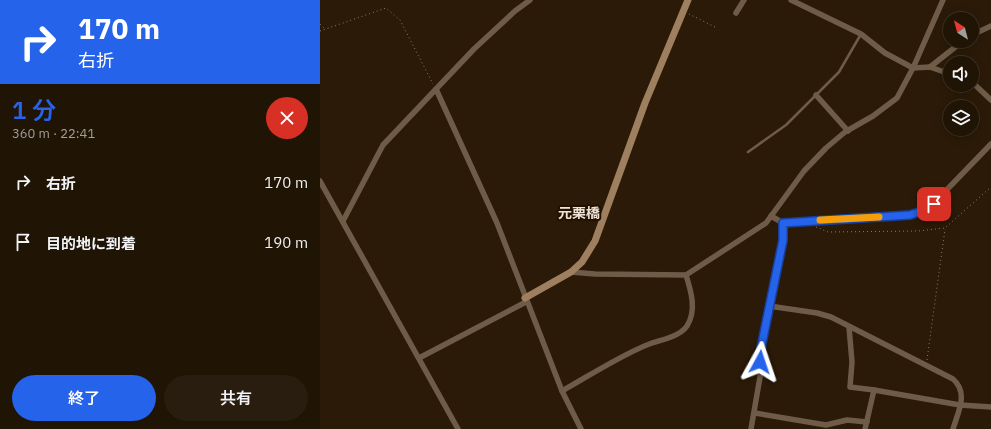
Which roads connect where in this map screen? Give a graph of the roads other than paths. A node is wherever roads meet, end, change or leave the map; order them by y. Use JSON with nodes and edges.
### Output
{"nodes":[{"id":1,"x":530,"y":0,"type":"edge"},
{"id":2,"x":688,"y":0,"type":"edge"},
{"id":3,"x":744,"y":0,"type":"edge"},
{"id":4,"x":791,"y":0,"type":"edge"},
{"id":5,"x":943,"y":0,"type":"edge"},
{"id":6,"x":736,"y":13,"type":"dead end"},
{"id":7,"x":991,"y":26,"type":"edge"},
{"id":8,"x":979,"y":31,"type":"edge"},
{"id":9,"x":861,"y":34,"type":"junction"},
{"id":10,"x":954,"y":48,"type":"edge"},
{"id":11,"x":930,"y":67,"type":"junction"},
{"id":12,"x":913,"y":68,"type":"junction"},
{"id":13,"x":943,"y":72,"type":"edge"},
{"id":14,"x":436,"y":89,"type":"junction"},
{"id":15,"x":979,"y":89,"type":"edge"},
{"id":16,"x":816,"y":95,"type":"junction"},
{"id":17,"x":991,"y":100,"type":"edge"},
{"id":18,"x":848,"y":130,"type":"junction"},
{"id":19,"x":991,"y":144,"type":"edge"},
{"id":20,"x":748,"y":152,"type":"dead end"},
{"id":21,"x":320,"y":181,"type":"edge"},
{"id":22,"x":771,"y":216,"type":"junction"},
{"id":23,"x":343,"y":221,"type":"junction"},
{"id":24,"x":783,"y":223,"type":"junction"},
{"id":25,"x":571,"y":272,"type":"junction"},
{"id":26,"x":686,"y":275,"type":"junction"},
{"id":27,"x":525,"y":300,"type":"junction"},
{"id":28,"x":769,"y":306,"type":"junction"},
{"id":29,"x":850,"y":327,"type":"junction"},
{"id":30,"x":420,"y":358,"type":"junction"},
{"id":31,"x":874,"y":390,"type":"junction"},
{"id":32,"x":562,"y":391,"type":"junction"},
{"id":33,"x":960,"y":405,"type":"junction"},
{"id":34,"x":991,"y":407,"type":"edge"},
{"id":35,"x":755,"y":413,"type":"junction"},
{"id":36,"x":867,"y":422,"type":"junction"},
{"id":37,"x":458,"y":429,"type":"edge"},
{"id":38,"x":581,"y":429,"type":"edge"},
{"id":39,"x":751,"y":429,"type":"edge"},
{"id":40,"x":865,"y":429,"type":"edge"},
{"id":41,"x":953,"y":429,"type":"edge"}],
"edges":[{"from":1,"to":14,"type":"street"},
{"from":2,"to":25,"type":"street"},
{"from":3,"to":6,"type":"street"},
{"from":4,"to":9,"type":"street"},
{"from":5,"to":12,"type":"street"},
{"from":7,"to":8,"type":"street"},
{"from":9,"to":12,"type":"street"},
{"from":9,"to":16,"type":"lane"},
{"from":10,"to":11,"type":"street"},
{"from":11,"to":12,"type":"street"},
{"from":11,"to":13,"type":"street"},
{"from":12,"to":18,"type":"street"},
{"from":14,"to":23,"type":"street"},
{"from":14,"to":27,"type":"street"},
{"from":15,"to":17,"type":"street"},
{"from":16,"to":18,"type":"street"},
{"from":16,"to":20,"type":"lane"},
{"from":18,"to":22,"type":"street"},
{"from":19,"to":24,"type":"street"},
{"from":21,"to":23,"type":"street"},
{"from":22,"to":24,"type":"street"},
{"from":22,"to":26,"type":"street"},
{"from":23,"to":30,"type":"street"},
{"from":24,"to":28,"type":"street"},
{"from":25,"to":26,"type":"street"},
{"from":25,"to":27,"type":"street"},
{"from":26,"to":32,"type":"street"},
{"from":27,"to":30,"type":"street"},
{"from":27,"to":32,"type":"street"},
{"from":28,"to":29,"type":"street"},
{"from":28,"to":35,"type":"street"},
{"from":29,"to":31,"type":"street"},
{"from":29,"to":33,"type":"street"},
{"from":30,"to":37,"type":"street"},
{"from":31,"to":33,"type":"street"},
{"from":31,"to":36,"type":"street"},
{"from":32,"to":38,"type":"street"},
{"from":33,"to":34,"type":"street"},
{"from":33,"to":41,"type":"street"},
{"from":35,"to":36,"type":"street"},
{"from":35,"to":39,"type":"street"},
{"from":36,"to":40,"type":"street"}]}
